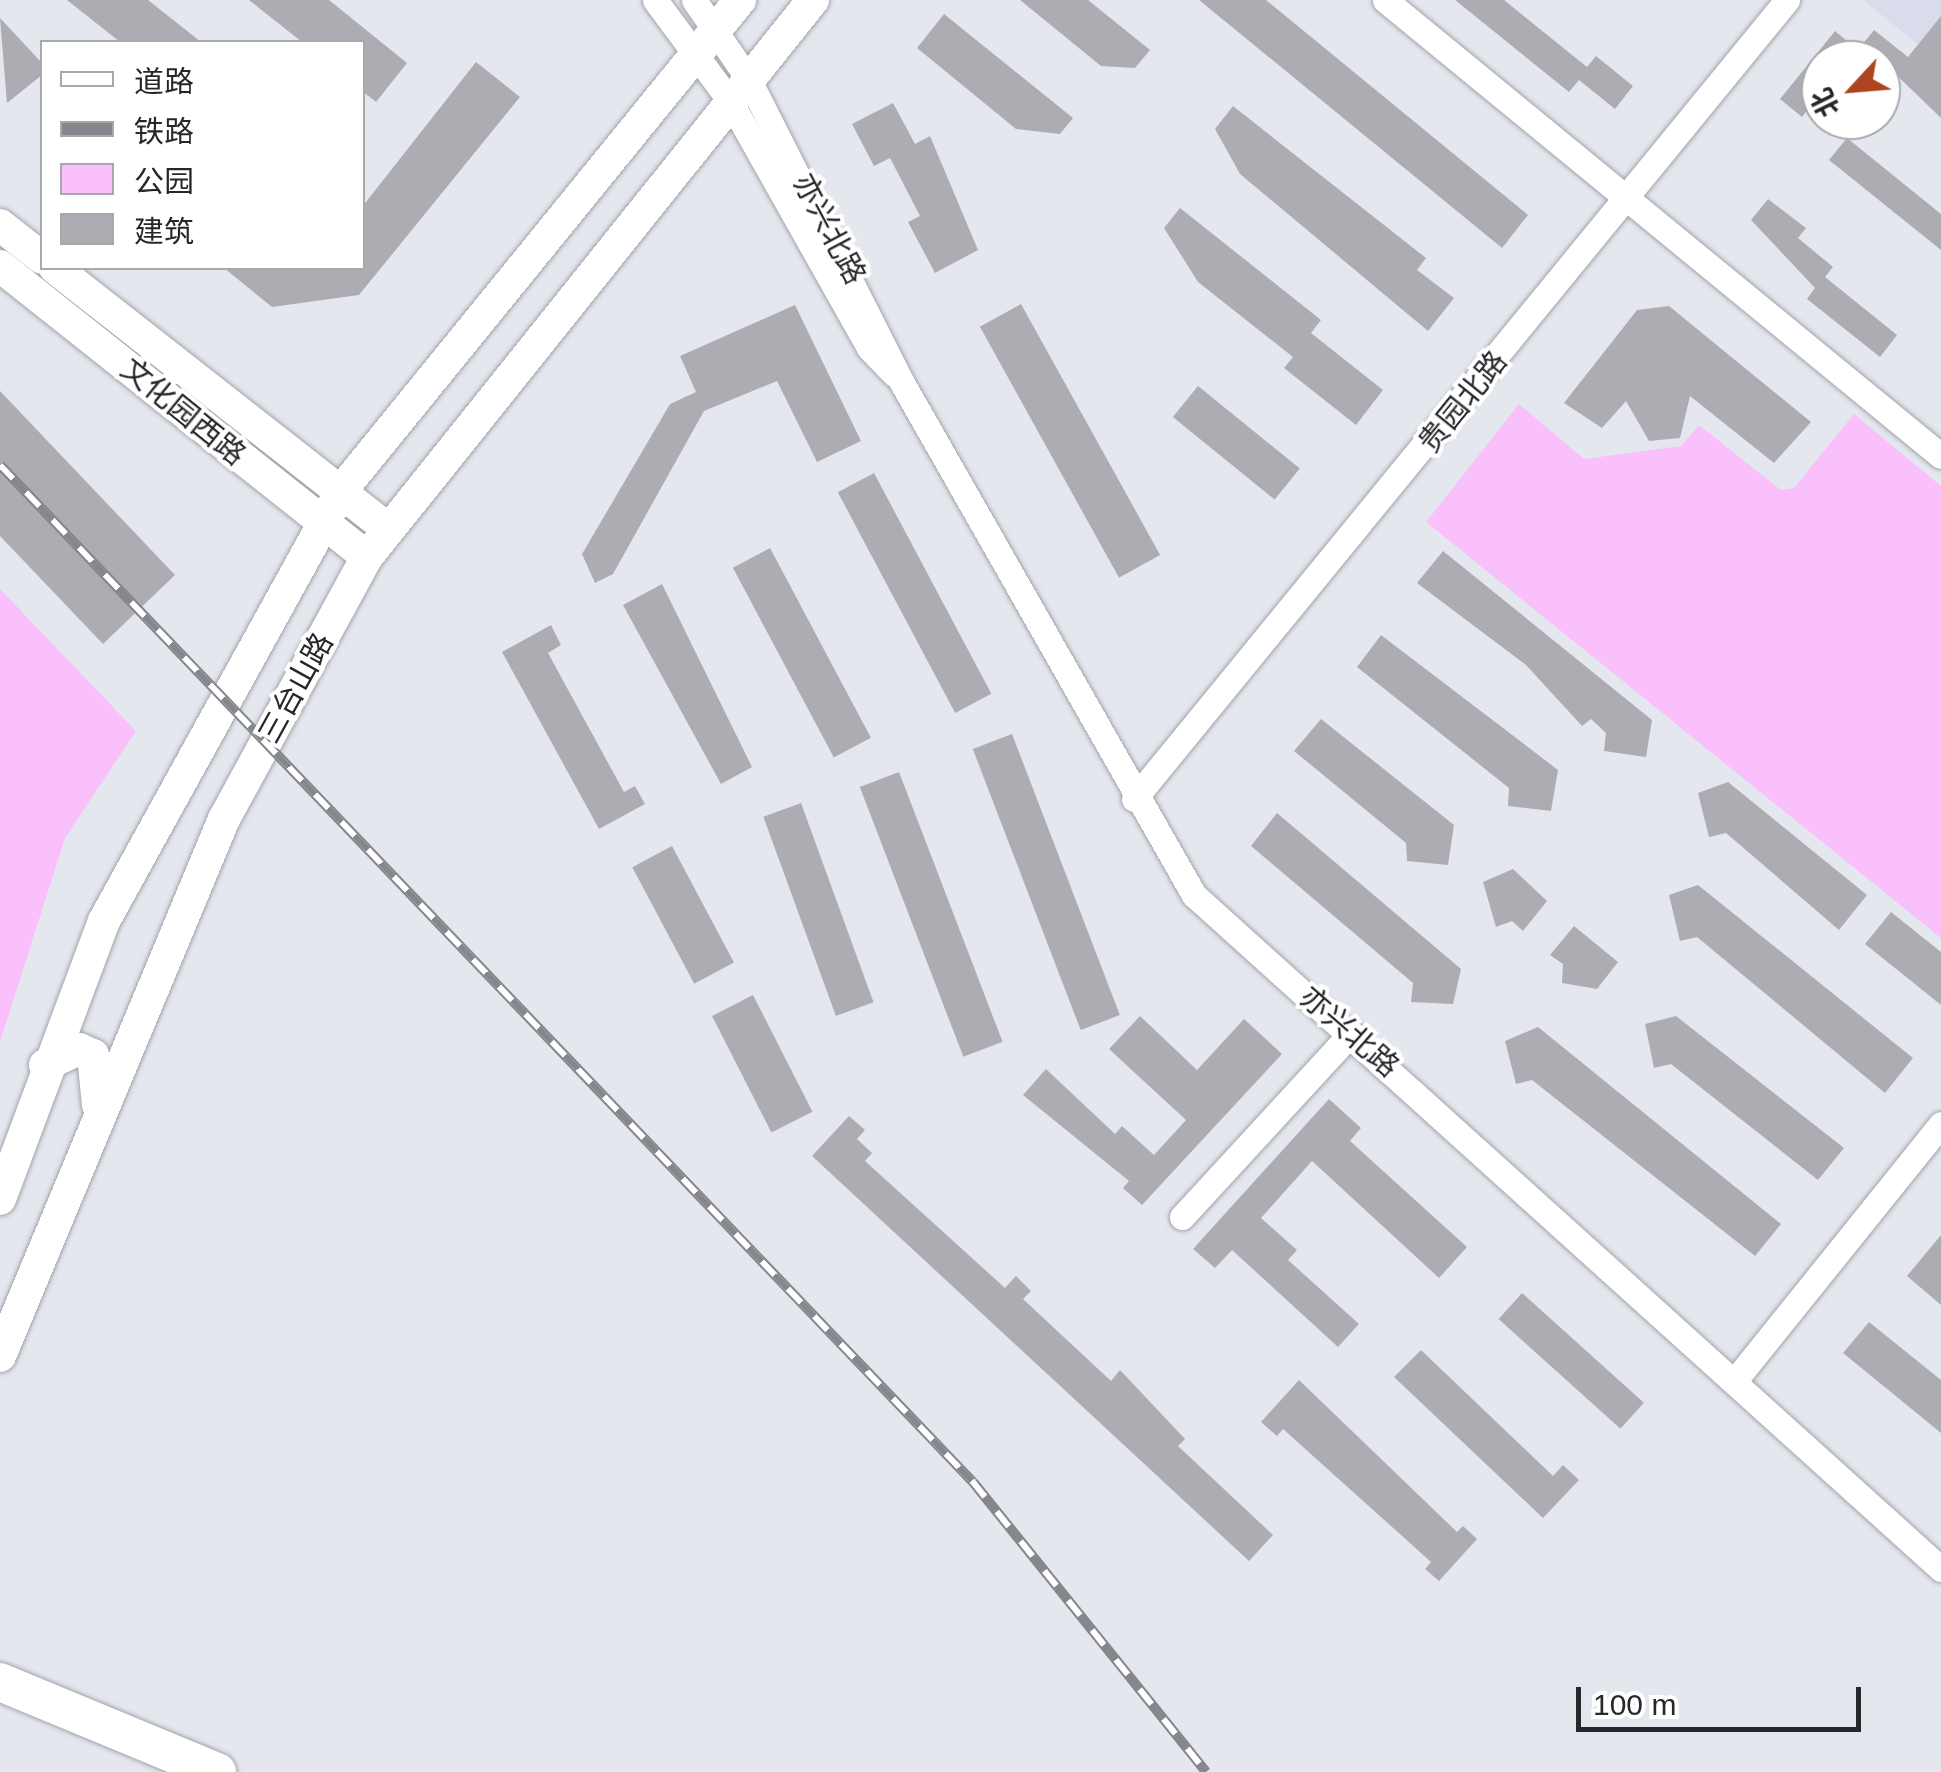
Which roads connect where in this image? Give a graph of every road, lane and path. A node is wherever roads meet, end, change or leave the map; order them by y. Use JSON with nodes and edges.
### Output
{"nodes":[{"id":1,"x":656,"y":0,"type":"edge"},
{"id":2,"x":694,"y":0,"type":"edge"},
{"id":3,"x":740,"y":0,"type":"edge"},
{"id":4,"x":813,"y":0,"type":"edge"},
{"id":5,"x":1386,"y":0,"type":"edge"},
{"id":6,"x":1786,"y":0,"type":"edge"},
{"id":7,"x":707,"y":43,"type":"junction"},
{"id":8,"x":740,"y":90,"type":"junction"},
{"id":9,"x":1632,"y":194,"type":"junction"},
{"id":10,"x":0,"y":224,"type":"edge"},
{"id":11,"x":40,"y":256,"type":"edge"},
{"id":12,"x":0,"y":266,"type":"edge"},
{"id":13,"x":58,"y":270,"type":"edge"},
{"id":14,"x":1941,"y":456,"type":"edge"},
{"id":15,"x":341,"y":491,"type":"junction"},
{"id":16,"x":322,"y":523,"type":"junction"},
{"id":17,"x":387,"y":528,"type":"junction"},
{"id":18,"x":367,"y":557,"type":"junction"},
{"id":19,"x":1134,"y":799,"type":"junction"},
{"id":20,"x":1351,"y":1034,"type":"junction"},
{"id":21,"x":45,"y":1065,"type":"junction"},
{"id":22,"x":1941,"y":1124,"type":"edge"},
{"id":23,"x":96,"y":1125,"type":"junction"},
{"id":24,"x":0,"y":1200,"type":"edge"},
{"id":25,"x":1182,"y":1217,"type":"dead end"},
{"id":26,"x":0,"y":1356,"type":"edge"},
{"id":27,"x":1736,"y":1379,"type":"junction"},
{"id":28,"x":1941,"y":1569,"type":"edge"},
{"id":29,"x":0,"y":1682,"type":"edge"},
{"id":30,"x":217,"y":1772,"type":"edge"}],
"edges":[{"from":1,"to":7,"type":"street"},
{"from":2,"to":7,"type":"street"},
{"from":3,"to":7,"type":"main road","name":"三台山路"},
{"from":4,"to":8,"type":"main road","name":"三台山路"},
{"from":5,"to":9,"type":"street"},
{"from":6,"to":9,"type":"street","name":"贵园北路"},
{"from":7,"to":8,"type":"street","name":"亦兴北路"},
{"from":7,"to":15,"type":"main road","name":"三台山路"},
{"from":8,"to":17,"type":"main road","name":"三台山路"},
{"from":8,"to":19,"type":"street","name":"亦兴北路"},
{"from":9,"to":14,"type":"street"},
{"from":9,"to":19,"type":"street","name":"贵园北路"},
{"from":10,"to":11,"type":"main road"},
{"from":12,"to":16,"type":"main road","name":"文化园西路"},
{"from":13,"to":15,"type":"main road","name":"文化园西路"},
{"from":15,"to":16,"type":"main road","name":"三台山路"},
{"from":15,"to":17,"type":"main road","name":"文化园西路"},
{"from":16,"to":18,"type":"main road","name":"文化园西路"},
{"from":16,"to":21,"type":"main road","name":"三台山路"},
{"from":17,"to":18,"type":"main road","name":"三台山路"},
{"from":18,"to":23,"type":"main road","name":"三台山路"},
{"from":19,"to":20,"type":"street","name":"亦兴北路"},
{"from":20,"to":25,"type":"street"},
{"from":20,"to":27,"type":"street","name":"亦兴北路"},
{"from":21,"to":23,"type":"main road"},
{"from":21,"to":24,"type":"main road","name":"三台山路"},
{"from":22,"to":27,"type":"street"},
{"from":23,"to":26,"type":"main road","name":"三台山路"},
{"from":27,"to":28,"type":"street","name":"亦兴北路"},
{"from":29,"to":30,"type":"highway"}]}
